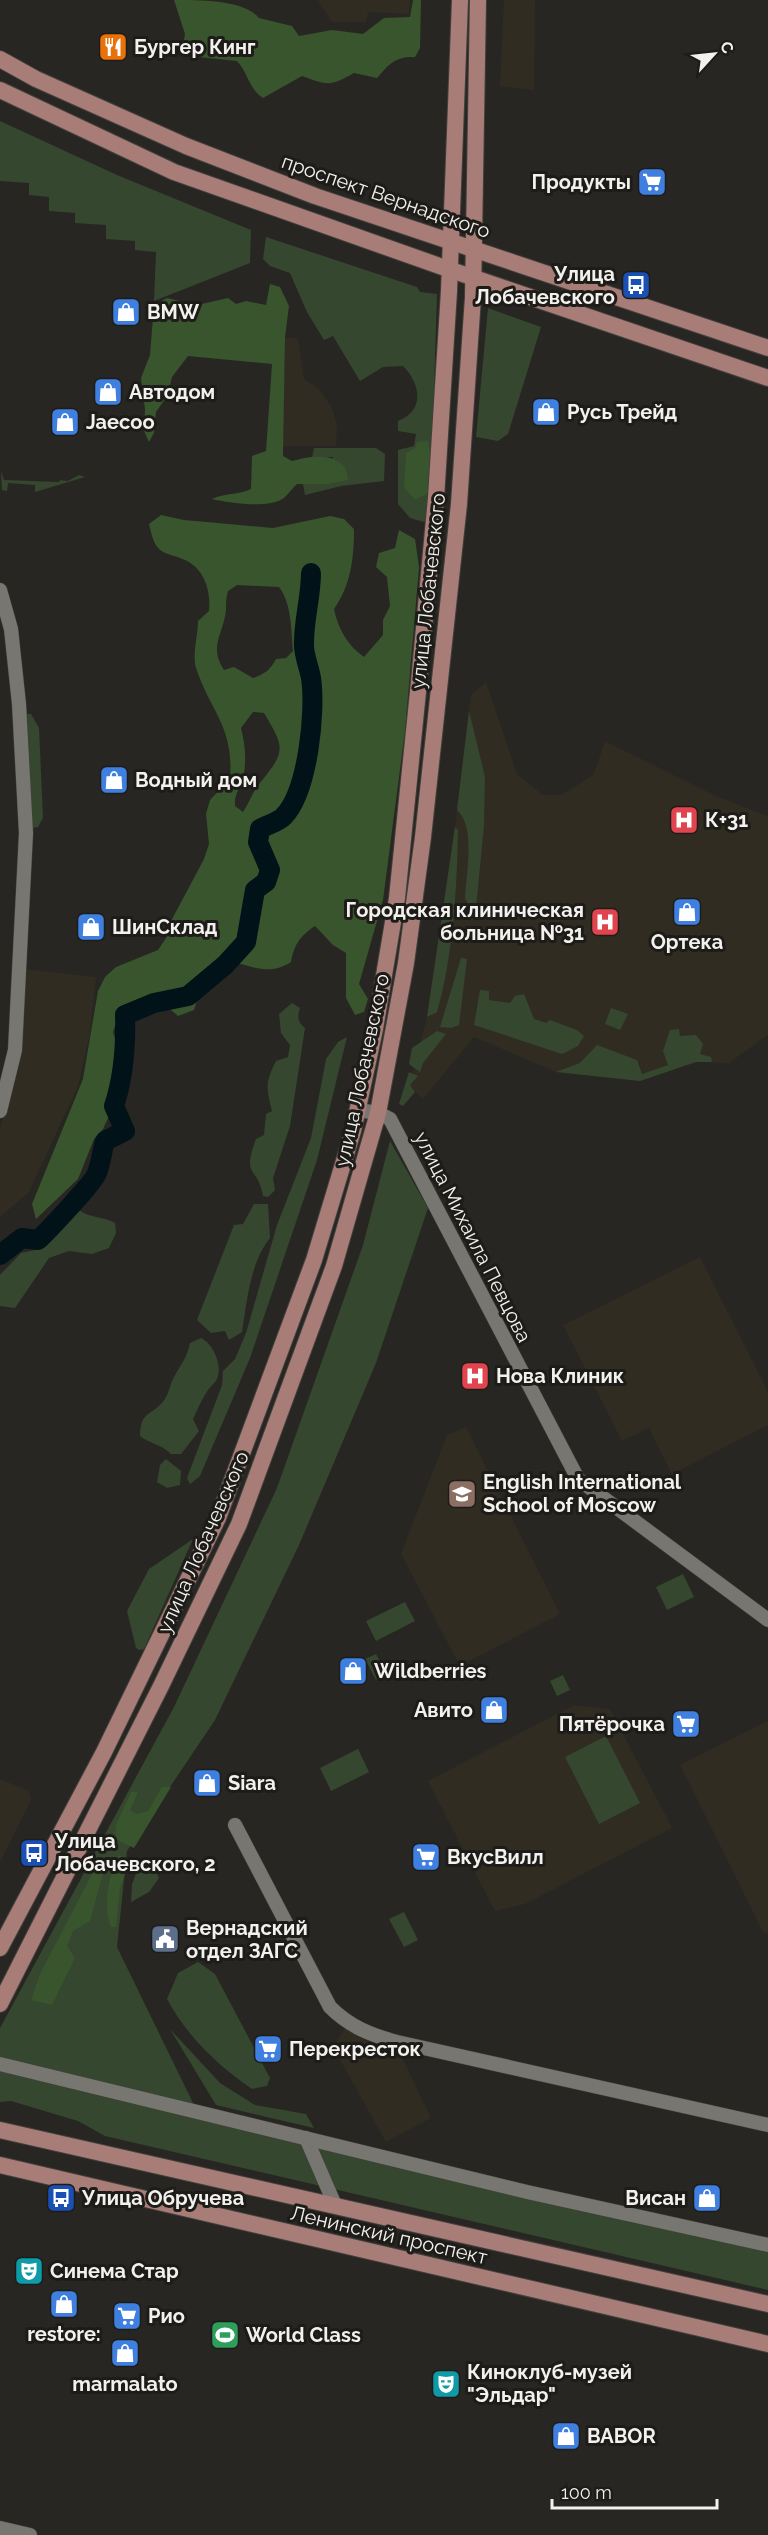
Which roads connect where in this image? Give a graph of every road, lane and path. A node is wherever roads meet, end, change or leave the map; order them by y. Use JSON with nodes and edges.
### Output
{"nodes":[{"id":1,"x":460,"y":0,"type":"edge"},
{"id":2,"x":478,"y":0,"type":"edge"},
{"id":3,"x":0,"y":59,"type":"edge"},
{"id":4,"x":0,"y":90,"type":"edge"},
{"id":5,"x":449,"y":239,"type":"junction"},
{"id":6,"x":474,"y":247,"type":"junction"},
{"id":7,"x":448,"y":269,"type":"junction"},
{"id":8,"x":473,"y":277,"type":"junction"},
{"id":9,"x":768,"y":348,"type":"edge"},
{"id":10,"x":768,"y":378,"type":"edge"},
{"id":11,"x":0,"y":590,"type":"edge"},
{"id":12,"x":358,"y":1110,"type":"junction"},
{"id":13,"x":0,"y":1111,"type":"edge"},
{"id":14,"x":378,"y":1113,"type":"junction"},
{"id":15,"x":768,"y":1620,"type":"edge"},
{"id":16,"x":236,"y":1826,"type":"dead end"},
{"id":17,"x":0,"y":1948,"type":"edge"},
{"id":18,"x":0,"y":2004,"type":"edge"},
{"id":19,"x":0,"y":2064,"type":"edge"},
{"id":20,"x":768,"y":2126,"type":"edge"},
{"id":21,"x":0,"y":2130,"type":"edge"},
{"id":22,"x":306,"y":2138,"type":"junction"},
{"id":23,"x":0,"y":2165,"type":"edge"},
{"id":24,"x":335,"y":2205,"type":"junction"},
{"id":25,"x":768,"y":2245,"type":"edge"},
{"id":26,"x":768,"y":2304,"type":"edge"},
{"id":27,"x":768,"y":2344,"type":"edge"},
{"id":28,"x":0,"y":2528,"type":"edge"},
{"id":29,"x":30,"y":2535,"type":"edge"}],
"edges":[{"from":1,"to":5,"type":"main road","name":"улица Лобачевского"},
{"from":2,"to":6,"type":"main road","name":"улица Лобачевского"},
{"from":3,"to":5,"type":"main road","name":"проспект Вернадского"},
{"from":4,"to":7,"type":"main road"},
{"from":5,"to":6,"type":"main road","name":"проспект Вернадского"},
{"from":5,"to":7,"type":"main road","name":"улица Лобачевского"},
{"from":6,"to":8,"type":"main road","name":"улица Лобачевского"},
{"from":6,"to":9,"type":"main road","name":"проспект Вернадского"},
{"from":7,"to":8,"type":"main road"},
{"from":7,"to":12,"type":"main road","name":"улица Лобачевского"},
{"from":8,"to":10,"type":"main road"},
{"from":8,"to":14,"type":"main road","name":"улица Лобачевского"},
{"from":11,"to":13,"type":"street"},
{"from":12,"to":14,"type":"street"},
{"from":12,"to":17,"type":"main road","name":"улица Лобачевского"},
{"from":14,"to":15,"type":"street","name":"улица Михаила Певцова"},
{"from":14,"to":18,"type":"main road","name":"улица Лобачевского"},
{"from":16,"to":20,"type":"street"},
{"from":19,"to":22,"type":"street"},
{"from":21,"to":24,"type":"main road","name":"Ленинский проспект"},
{"from":22,"to":24,"type":"street"},
{"from":22,"to":25,"type":"street"},
{"from":23,"to":27,"type":"main road","name":"Ленинский проспект"},
{"from":24,"to":26,"type":"main road","name":"Ленинский проспект"},
{"from":28,"to":29,"type":"street"}]}
